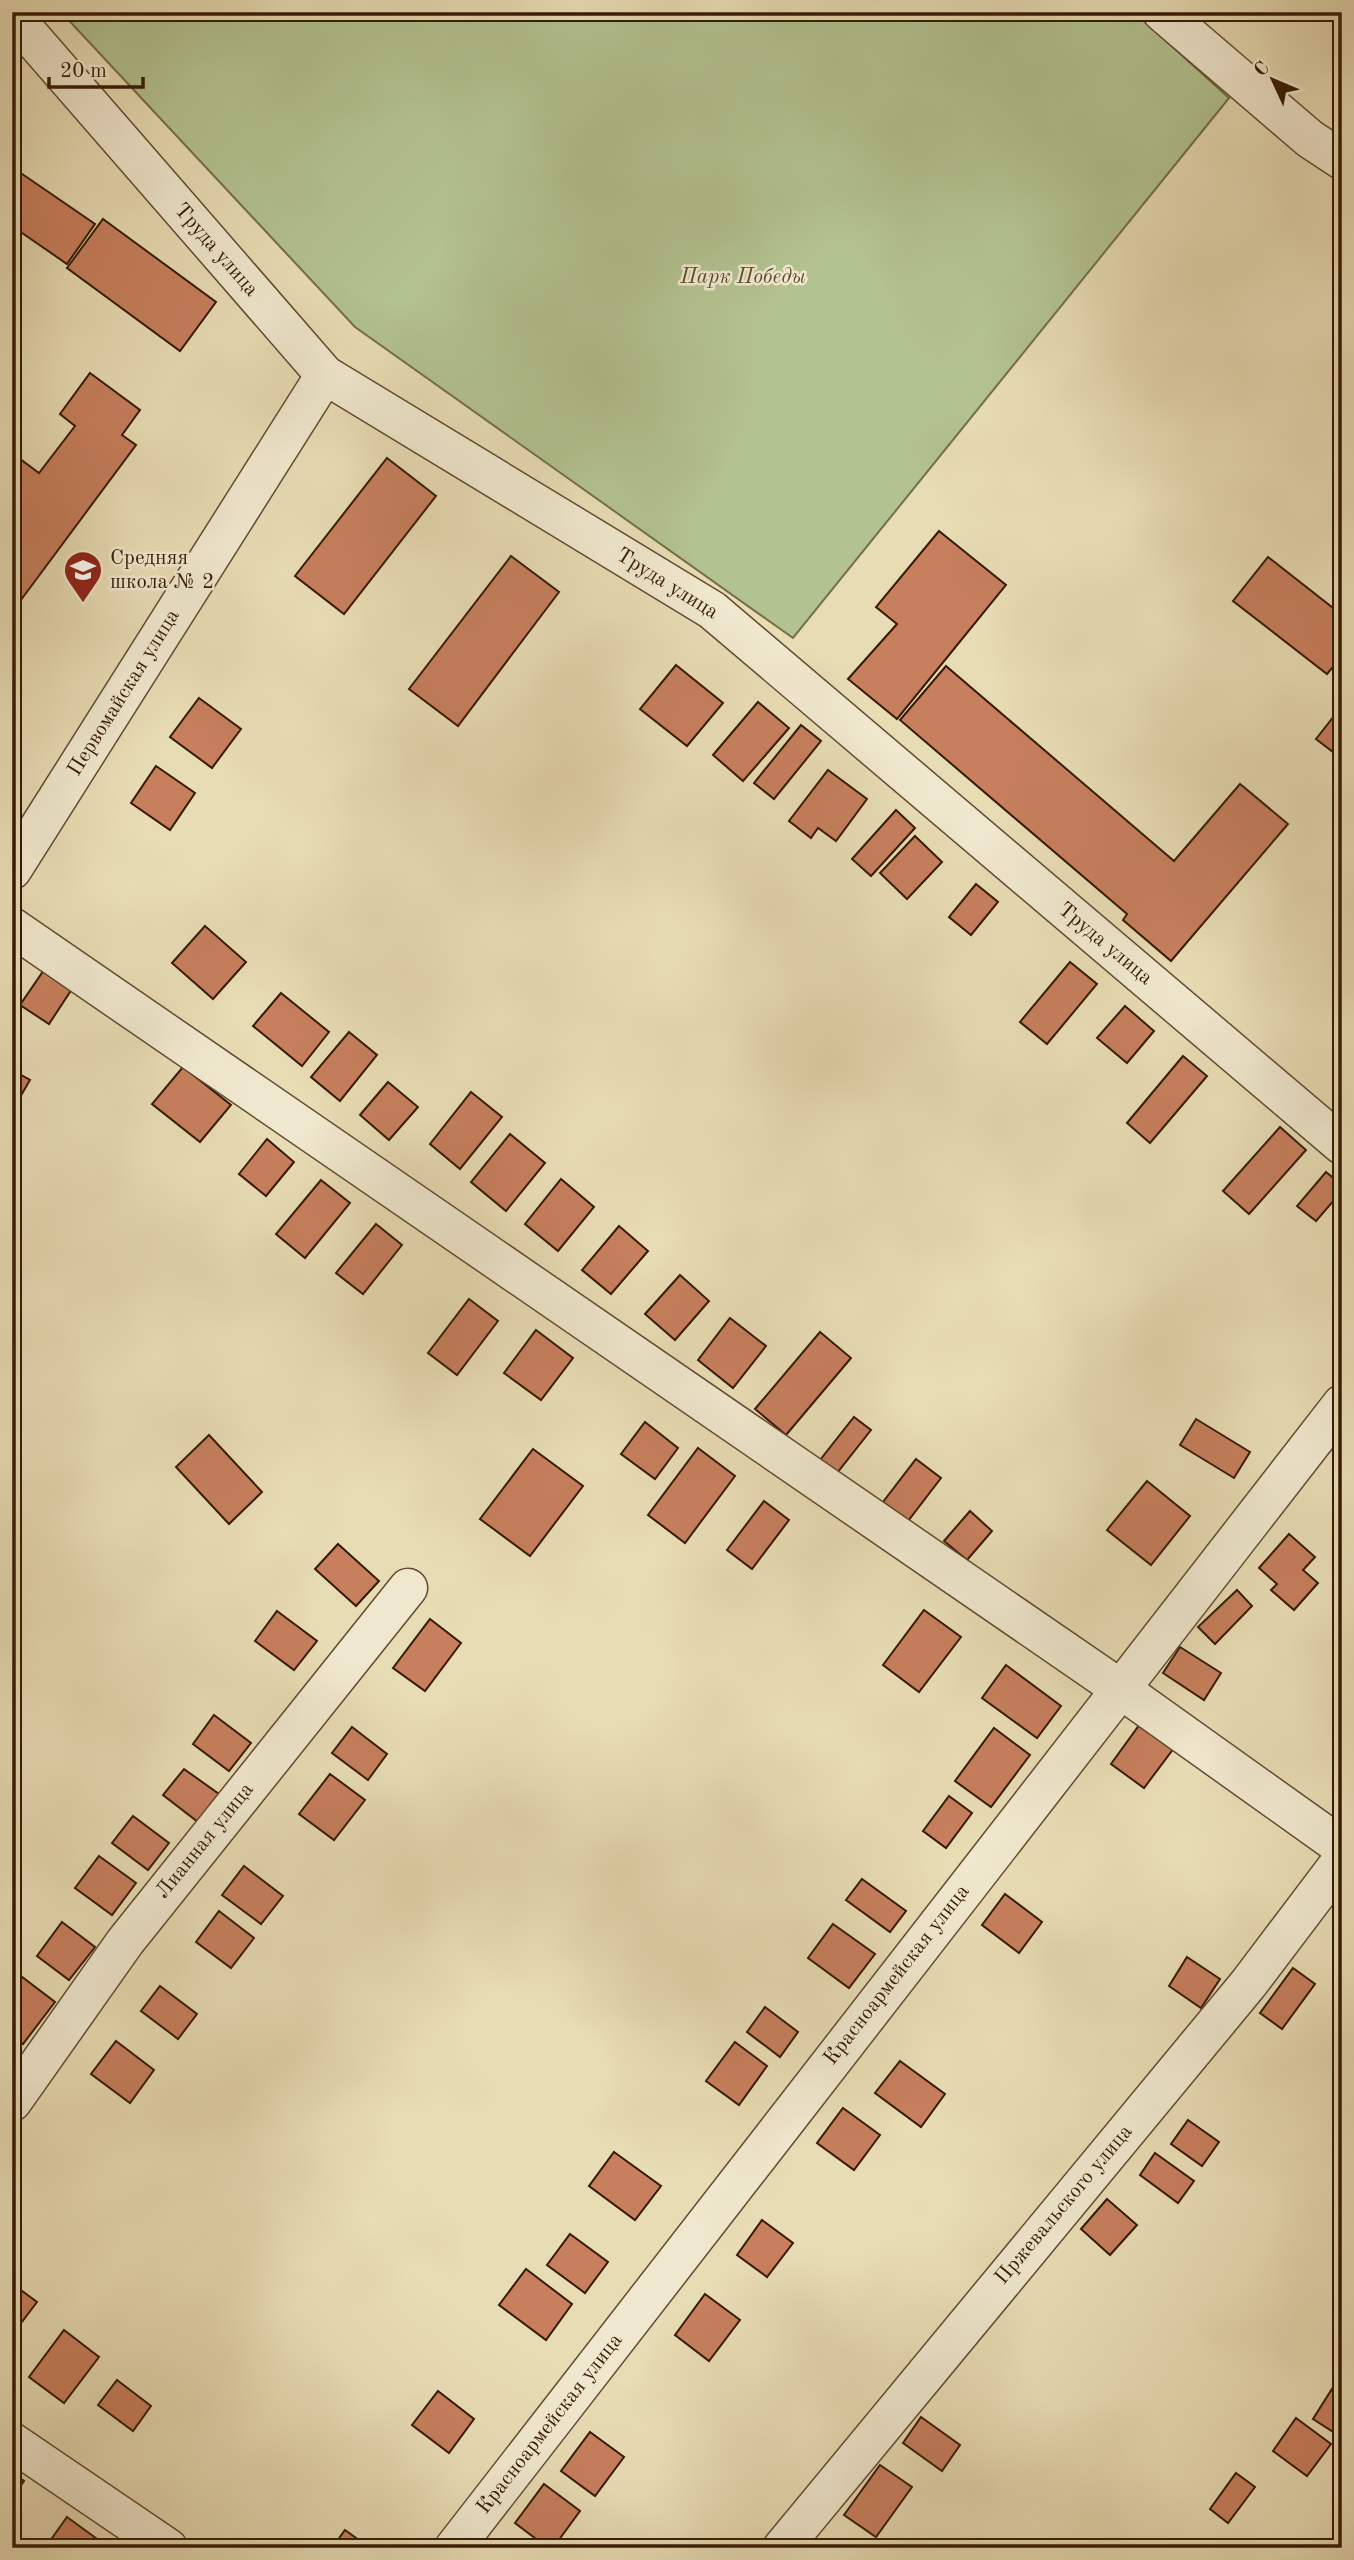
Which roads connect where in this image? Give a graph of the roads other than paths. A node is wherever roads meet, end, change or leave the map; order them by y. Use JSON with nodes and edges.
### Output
{"nodes":[{"id":1,"x":1162,"y":12,"type":"edge"},
{"id":2,"x":12,"y":15,"type":"edge"},
{"id":3,"x":1342,"y":160,"type":"edge"},
{"id":4,"x":324,"y":375,"type":"junction"},
{"id":5,"x":12,"y":870,"type":"edge"},
{"id":6,"x":12,"y":927,"type":"edge"},
{"id":7,"x":1342,"y":1145,"type":"edge"},
{"id":8,"x":1342,"y":1404,"type":"edge"},
{"id":9,"x":408,"y":1588,"type":"dead end"},
{"id":10,"x":1119,"y":1688,"type":"junction"},
{"id":11,"x":1342,"y":1847,"type":"edge"},
{"id":12,"x":1342,"y":1860,"type":"edge"},
{"id":13,"x":12,"y":2102,"type":"edge"},
{"id":14,"x":12,"y":2442,"type":"edge"},
{"id":15,"x":168,"y":2548,"type":"edge"},
{"id":16,"x":454,"y":2548,"type":"edge"},
{"id":17,"x":782,"y":2548,"type":"edge"}],
"edges":[{"from":1,"to":3,"type":"street"},
{"from":2,"to":4,"type":"street","name":"Труда улица"},
{"from":4,"to":5,"type":"street","name":"Первомайская улица"},
{"from":4,"to":7,"type":"street","name":"Труда улица"},
{"from":6,"to":10,"type":"street"},
{"from":8,"to":10,"type":"street","name":"Красноармейская улица"},
{"from":9,"to":13,"type":"street","name":"Лианная улица"},
{"from":10,"to":11,"type":"street"},
{"from":10,"to":16,"type":"street","name":"Красноармейская улица"},
{"from":12,"to":17,"type":"street","name":"Пржевальского улица"},
{"from":14,"to":15,"type":"street"}]}
